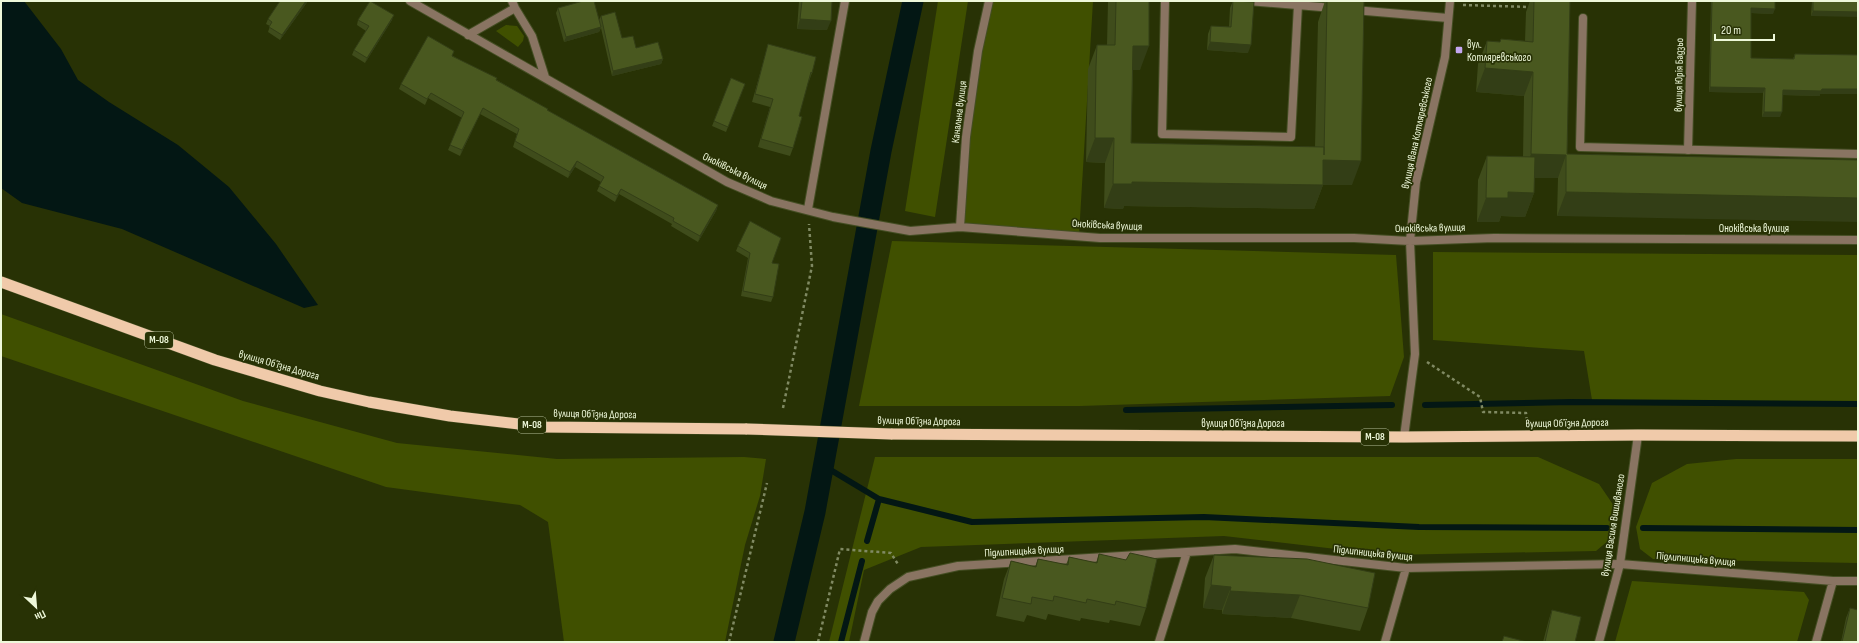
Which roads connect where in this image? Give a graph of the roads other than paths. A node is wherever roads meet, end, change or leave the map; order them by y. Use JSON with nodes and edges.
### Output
{"nodes":[{"id":1,"x":410,"y":1,"type":"edge"},
{"id":2,"x":845,"y":1,"type":"edge"},
{"id":3,"x":989,"y":1,"type":"edge"},
{"id":4,"x":1165,"y":1,"type":"edge"},
{"id":5,"x":1248,"y":1,"type":"edge"},
{"id":6,"x":1692,"y":1,"type":"edge"},
{"id":7,"x":1449,"y":3,"type":"edge"},
{"id":8,"x":513,"y":4,"type":"edge"},
{"id":9,"x":1298,"y":5,"type":"junction"},
{"id":10,"x":1448,"y":18,"type":"junction"},
{"id":11,"x":1583,"y":18,"type":"dead end"},
{"id":12,"x":468,"y":35,"type":"junction"},
{"id":13,"x":545,"y":77,"type":"junction"},
{"id":14,"x":1688,"y":150,"type":"junction"},
{"id":15,"x":1858,"y":154,"type":"edge"},
{"id":16,"x":808,"y":209,"type":"junction"},
{"id":17,"x":960,"y":227,"type":"junction"},
{"id":18,"x":1858,"y":240,"type":"edge"},
{"id":19,"x":1410,"y":241,"type":"junction"},
{"id":20,"x":1,"y":282,"type":"edge"},
{"id":21,"x":1638,"y":435,"type":"junction"},
{"id":22,"x":1858,"y":436,"type":"edge"},
{"id":23,"x":1404,"y":437,"type":"junction"},
{"id":24,"x":1187,"y":552,"type":"junction"},
{"id":25,"x":1620,"y":564,"type":"junction"},
{"id":26,"x":1406,"y":568,"type":"junction"},
{"id":27,"x":1833,"y":581,"type":"junction"},
{"id":28,"x":1858,"y":581,"type":"edge"},
{"id":29,"x":864,"y":642,"type":"edge"},
{"id":30,"x":1159,"y":642,"type":"edge"},
{"id":31,"x":1385,"y":642,"type":"edge"},
{"id":32,"x":1599,"y":642,"type":"edge"},
{"id":33,"x":1816,"y":642,"type":"edge"}],
"edges":[{"from":1,"to":12,"type":"street","name":"Оноківська вулиця"},
{"from":2,"to":16,"type":"street"},
{"from":3,"to":17,"type":"street","name":"Канальна вулиця"},
{"from":4,"to":9,"type":"street"},
{"from":5,"to":9,"type":"street"},
{"from":6,"to":14,"type":"street","name":"вулиця Юрія Бадзьо"},
{"from":7,"to":10,"type":"street","name":"вулиця Івана Котляревського"},
{"from":8,"to":12,"type":"street"},
{"from":8,"to":13,"type":"street"},
{"from":9,"to":10,"type":"street"},
{"from":10,"to":19,"type":"street","name":"вулиця Івана Котляревського"},
{"from":11,"to":14,"type":"street"},
{"from":12,"to":13,"type":"street","name":"Оноківська вулиця"},
{"from":13,"to":16,"type":"street","name":"Оноківська вулиця"},
{"from":14,"to":15,"type":"street"},
{"from":16,"to":17,"type":"street","name":"Оноківська вулиця"},
{"from":17,"to":19,"type":"street","name":"Оноківська вулиця"},
{"from":18,"to":19,"type":"street","name":"Оноківська вулиця"},
{"from":19,"to":23,"type":"street","name":"вулиця Івана Котляревського"},
{"from":20,"to":23,"type":"highway","name":"вулиця Обʼїзна Дорога","number":"М-08","bridge":true},
{"from":21,"to":22,"type":"highway","name":"вулиця Обʼїзна Дорога","number":"М-08"},
{"from":21,"to":23,"type":"highway","name":"вулиця Обʼїзна Дорога","number":"М-08"},
{"from":21,"to":25,"type":"street","name":"вулиця Василя Вишиваного"},
{"from":24,"to":26,"type":"street","name":"Підлипницька вулиця"},
{"from":24,"to":29,"type":"street","name":"Підлипницька вулиця"},
{"from":24,"to":30,"type":"street"},
{"from":25,"to":26,"type":"street","name":"Підлипницька вулиця"},
{"from":25,"to":27,"type":"street","name":"Підлипницька вулиця"},
{"from":25,"to":32,"type":"street","name":"вулиця Василя Вишиваного"},
{"from":26,"to":31,"type":"street"},
{"from":27,"to":28,"type":"street","name":"Підлипницька вулиця"},
{"from":27,"to":33,"type":"street"}]}
